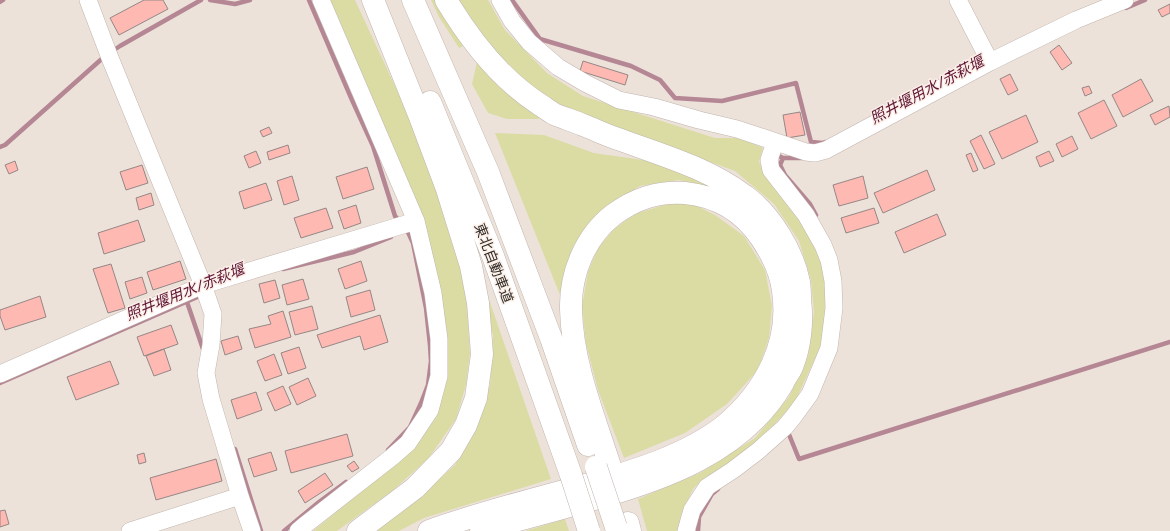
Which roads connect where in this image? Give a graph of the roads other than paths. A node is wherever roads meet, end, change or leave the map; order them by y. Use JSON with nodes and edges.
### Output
{"nodes":[{"id":1,"x":88,"y":0,"type":"edge"},
{"id":2,"x":321,"y":0,"type":"edge"},
{"id":3,"x":373,"y":0,"type":"edge"},
{"id":4,"x":384,"y":0,"type":"edge"},
{"id":5,"x":413,"y":0,"type":"edge"},
{"id":6,"x":446,"y":0,"type":"edge"},
{"id":7,"x":500,"y":0,"type":"edge"},
{"id":8,"x":958,"y":0,"type":"edge"},
{"id":9,"x":1125,"y":0,"type":"edge"},
{"id":10,"x":990,"y":62,"type":"junction"},
{"id":11,"x":776,"y":142,"type":"junction"},
{"id":12,"x":416,"y":221,"type":"junction"},
{"id":13,"x":203,"y":285,"type":"junction"},
{"id":14,"x":0,"y":374,"type":"edge"},
{"id":15,"x":602,"y":465,"type":"junction"},
{"id":16,"x":240,"y":496,"type":"junction"},
{"id":17,"x":623,"y":528,"type":"edge"},
{"id":18,"x":130,"y":531,"type":"edge"},
{"id":19,"x":252,"y":531,"type":"edge"},
{"id":20,"x":298,"y":531,"type":"edge"},
{"id":21,"x":358,"y":531,"type":"edge"},
{"id":22,"x":429,"y":531,"type":"edge"},
{"id":23,"x":481,"y":531,"type":"edge"},
{"id":24,"x":589,"y":531,"type":"edge"},
{"id":25,"x":686,"y":531,"type":"edge"}],
"edges":[{"from":1,"to":13,"type":"street"},
{"from":2,"to":12,"type":"street"},
{"from":3,"to":21,"type":"highway"},
{"from":4,"to":24,"type":"highway","name":"東北自動車道","bridge":true},
{"from":5,"to":15,"type":"highway","name":"東北自動車道"},
{"from":6,"to":23,"type":"highway"},
{"from":7,"to":11,"type":"street"},
{"from":8,"to":10,"type":"street"},
{"from":9,"to":10,"type":"street"},
{"from":10,"to":11,"type":"street"},
{"from":11,"to":25,"type":"street"},
{"from":12,"to":13,"type":"street"},
{"from":12,"to":20,"type":"street"},
{"from":13,"to":14,"type":"street"},
{"from":13,"to":16,"type":"street"},
{"from":15,"to":17,"type":"highway","name":"東北自動車道","bridge":true},
{"from":15,"to":22,"type":"highway"},
{"from":16,"to":18,"type":"street"},
{"from":16,"to":19,"type":"street"}]}
